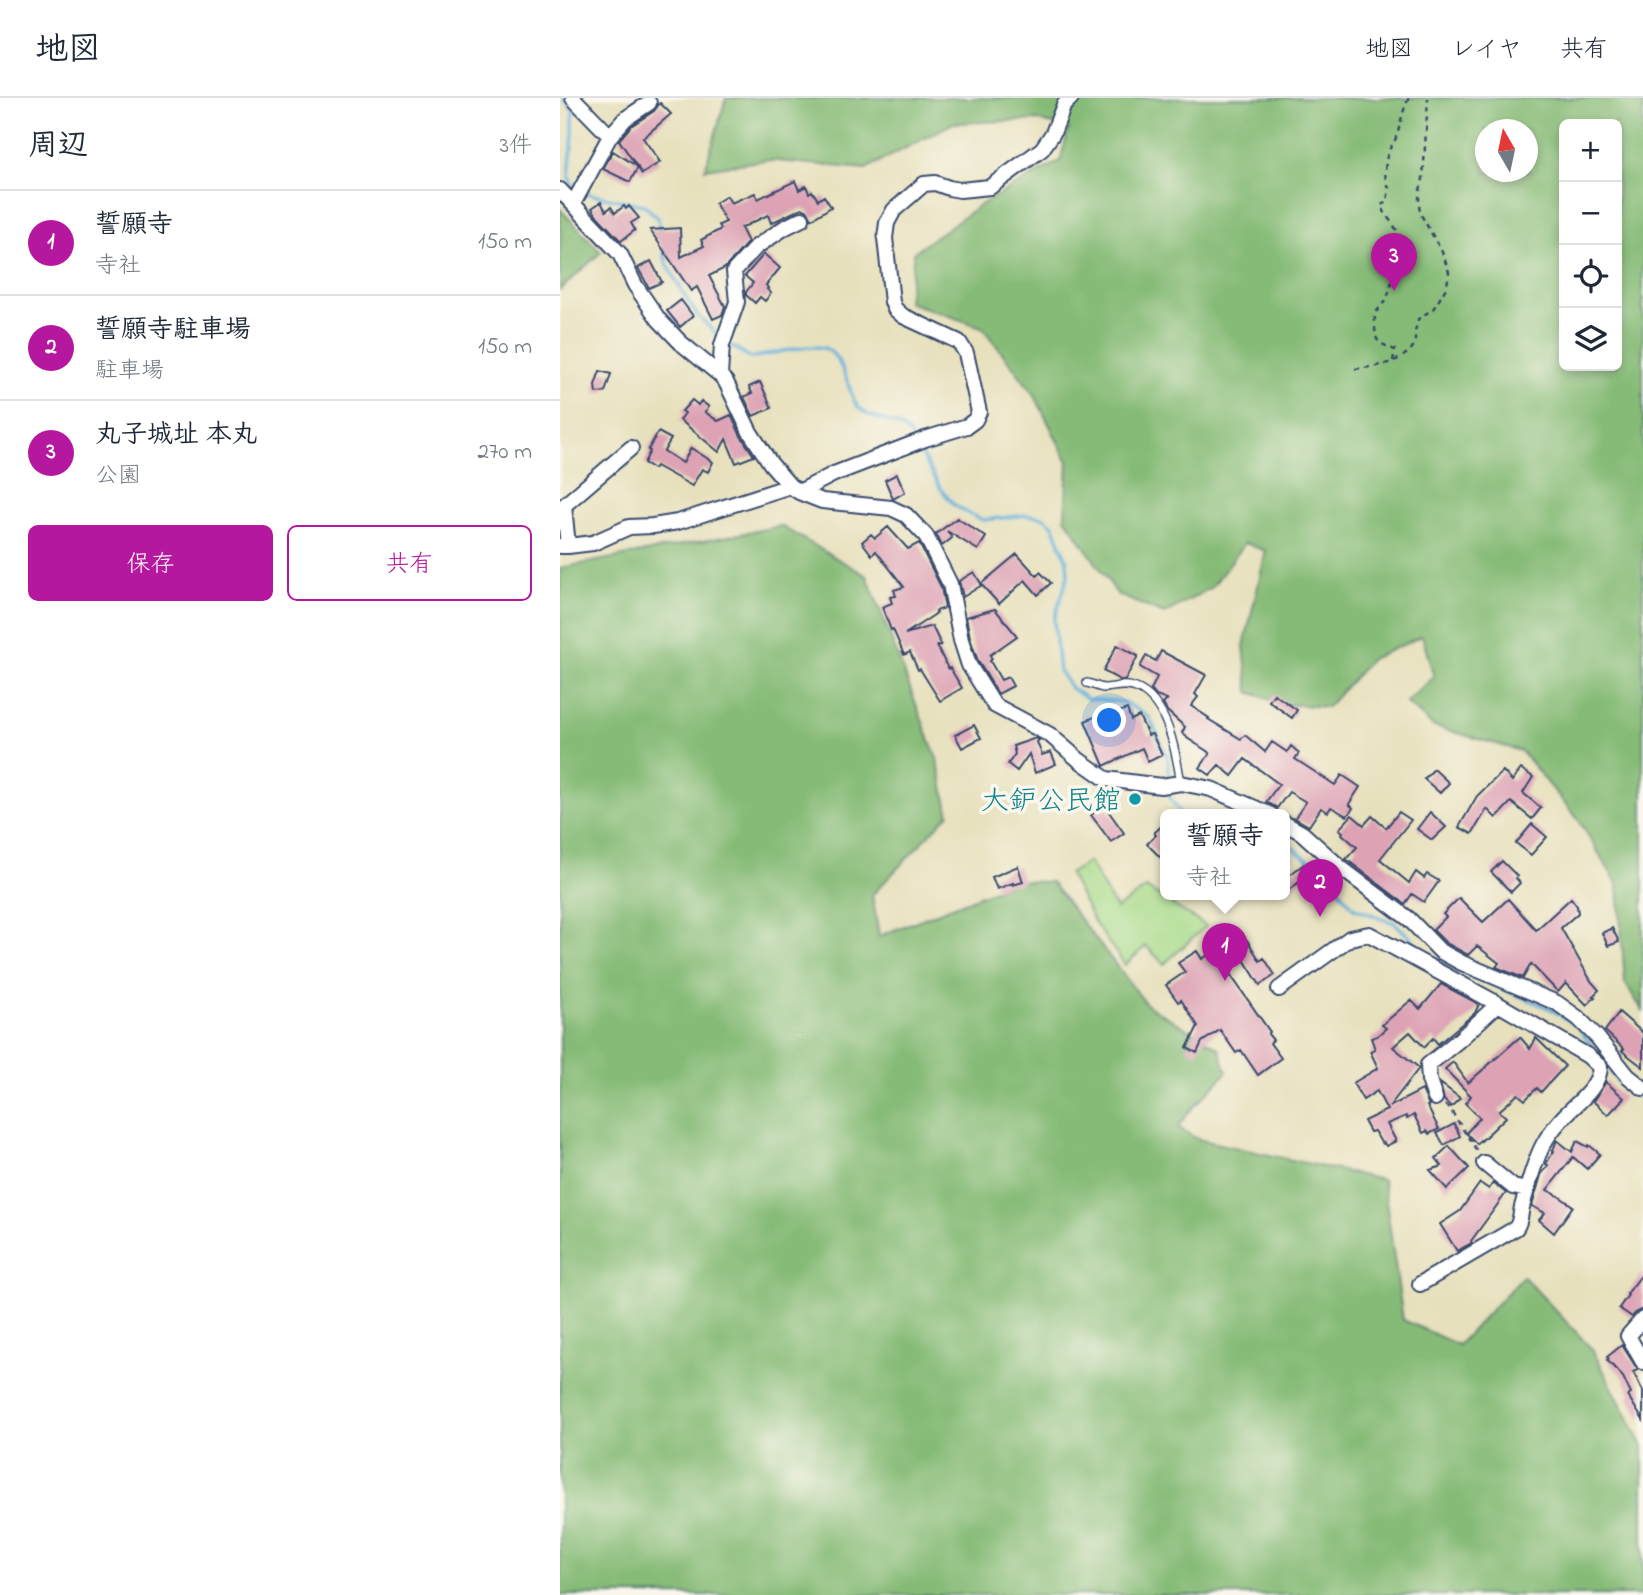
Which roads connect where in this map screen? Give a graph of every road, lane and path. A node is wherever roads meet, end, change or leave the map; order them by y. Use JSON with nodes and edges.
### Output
{"nodes":[{"id":1,"x":573,"y":98,"type":"edge"},
{"id":2,"x":1071,"y":98,"type":"edge"},
{"id":3,"x":1409,"y":98,"type":"edge"},
{"id":4,"x":1428,"y":98,"type":"edge"},
{"id":5,"x":649,"y":103,"type":"dead end"},
{"id":6,"x":610,"y":136,"type":"junction"},
{"id":7,"x":560,"y":190,"type":"edge"},
{"id":8,"x":577,"y":196,"type":"junction"},
{"id":9,"x":802,"y":219,"type":"dead end"},
{"id":10,"x":1393,"y":361,"type":"junction"},
{"id":11,"x":1355,"y":369,"type":"dead end"},
{"id":12,"x":720,"y":375,"type":"junction"},
{"id":13,"x":631,"y":447,"type":"dead end"},
{"id":14,"x":794,"y":489,"type":"junction"},
{"id":15,"x":562,"y":508,"type":"edge"},
{"id":16,"x":564,"y":546,"type":"edge"},
{"id":17,"x":1087,"y":683,"type":"dead end"},
{"id":18,"x":1181,"y":783,"type":"junction"},
{"id":19,"x":1257,"y":809,"type":"edge"},
{"id":20,"x":1290,"y":826,"type":"edge"},
{"id":21,"x":1499,"y":979,"type":"junction"},
{"id":22,"x":1279,"y":989,"type":"dead end"},
{"id":23,"x":1495,"y":1003,"type":"junction"},
{"id":24,"x":1617,"y":1063,"type":"junction"},
{"id":25,"x":1601,"y":1067,"type":"junction"},
{"id":26,"x":1643,"y":1088,"type":"edge"},
{"id":27,"x":1435,"y":1098,"type":"joint"},
{"id":28,"x":1484,"y":1163,"type":"joint"},
{"id":29,"x":1527,"y":1190,"type":"junction"},
{"id":30,"x":1420,"y":1284,"type":"dead end"},
{"id":31,"x":1643,"y":1319,"type":"edge"},
{"id":32,"x":1643,"y":1362,"type":"edge"}],
"edges":[{"from":1,"to":6,"type":"street"},
{"from":2,"to":14,"type":"street"},
{"from":3,"to":10,"type":"path"},
{"from":4,"to":10,"type":"path"},
{"from":5,"to":6,"type":"street"},
{"from":6,"to":8,"type":"street"},
{"from":7,"to":8,"type":"street"},
{"from":8,"to":12,"type":"street"},
{"from":9,"to":12,"type":"street"},
{"from":10,"to":11,"type":"path"},
{"from":12,"to":14,"type":"street"},
{"from":13,"to":15,"type":"street"},
{"from":14,"to":16,"type":"street"},
{"from":14,"to":18,"type":"street"},
{"from":15,"to":16,"type":"street"},
{"from":17,"to":18,"type":"lane"},
{"from":18,"to":19,"type":"street"},
{"from":20,"to":21,"type":"street"},
{"from":21,"to":23,"type":"street"},
{"from":21,"to":24,"type":"street"},
{"from":22,"to":23,"type":"street"},
{"from":23,"to":25,"type":"street"},
{"from":23,"to":27,"type":"street"},
{"from":24,"to":25,"type":"street"},
{"from":24,"to":26,"type":"street"},
{"from":25,"to":29,"type":"street"},
{"from":27,"to":28,"type":"path"},
{"from":28,"to":29,"type":"street"},
{"from":29,"to":30,"type":"street"},
{"from":31,"to":32,"type":"street"}]}
